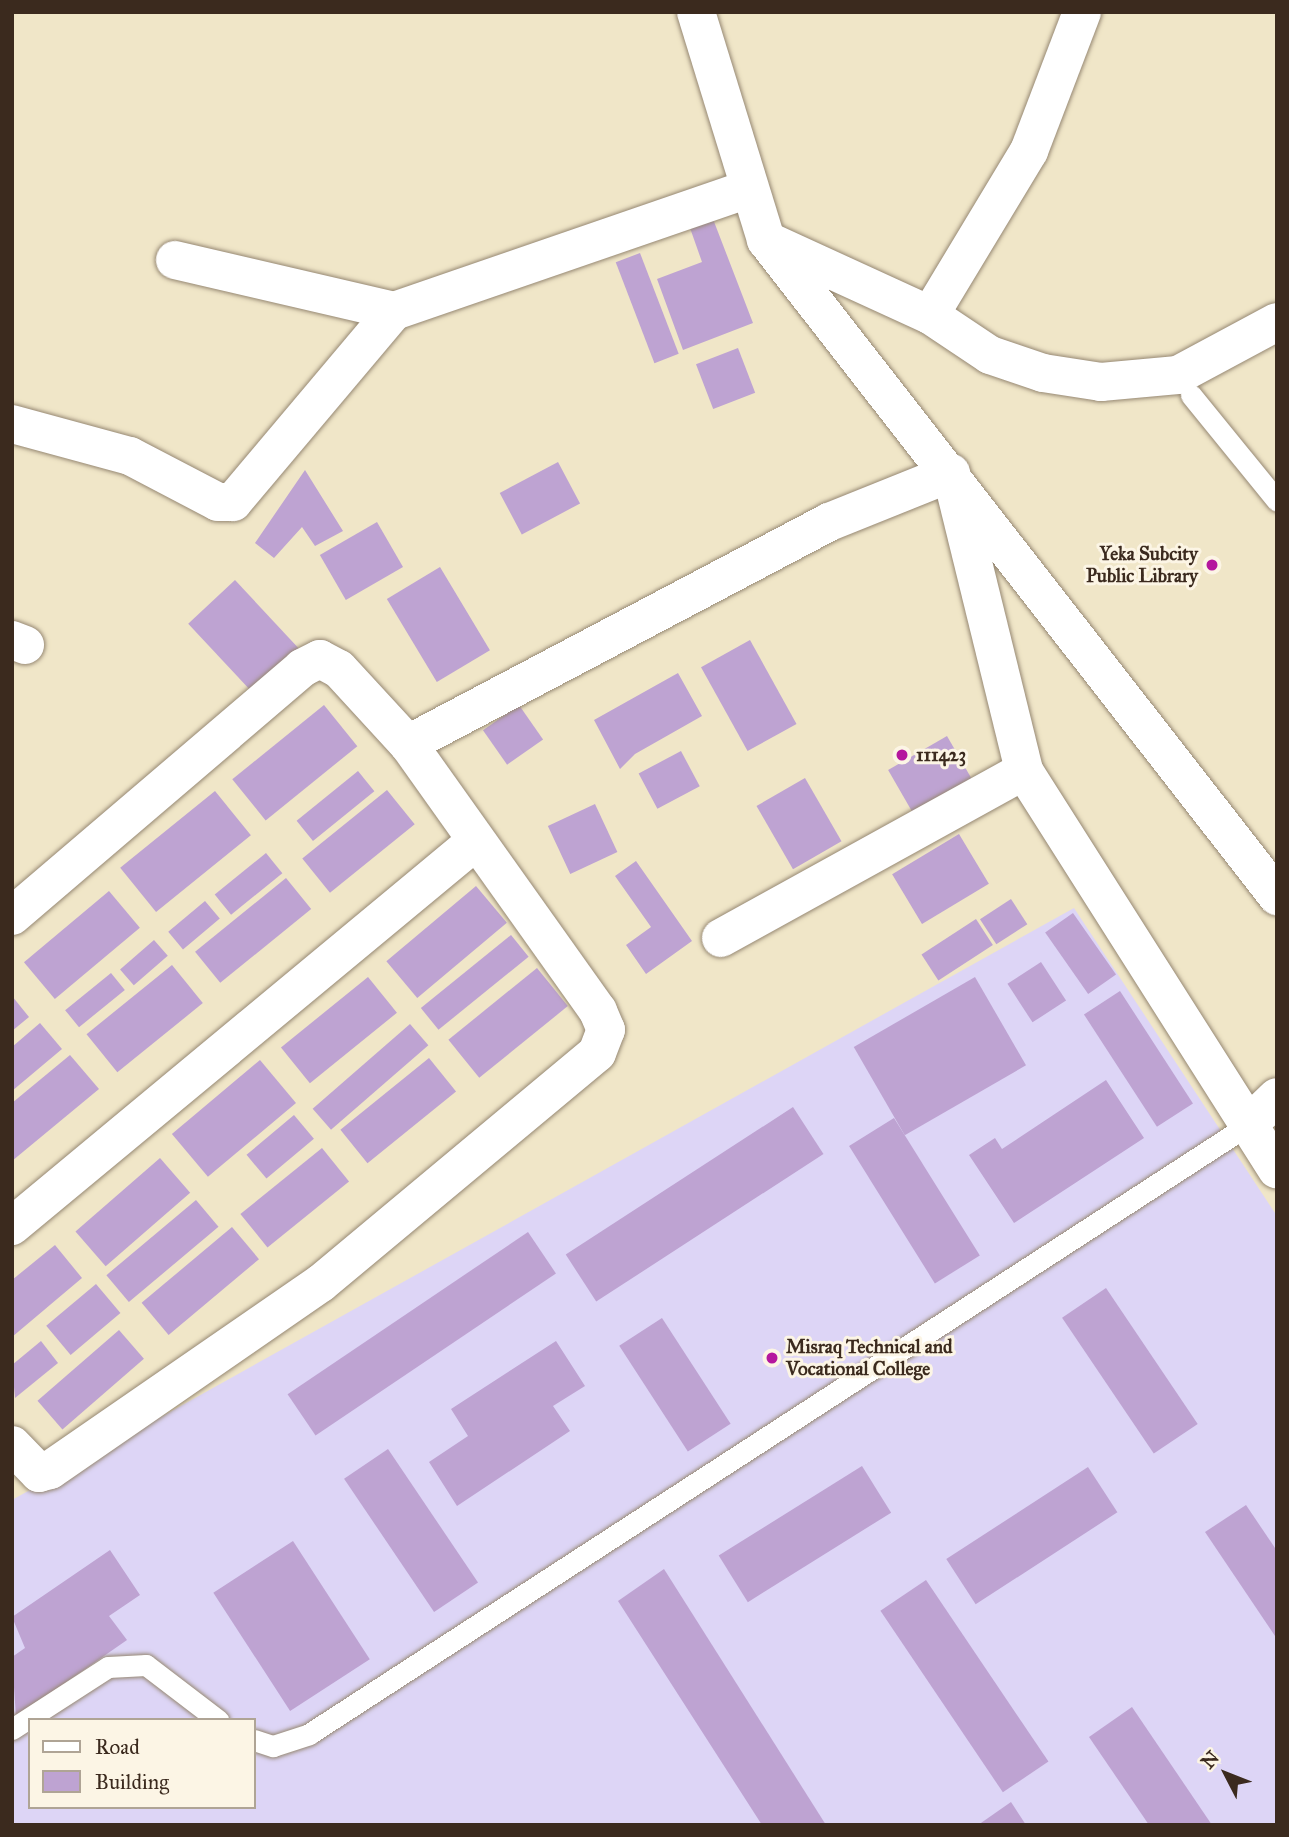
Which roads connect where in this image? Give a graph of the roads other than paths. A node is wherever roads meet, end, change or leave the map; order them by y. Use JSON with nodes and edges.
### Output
{"nodes":[{"id":1,"x":696,"y":12,"type":"edge"},
{"id":2,"x":1082,"y":12,"type":"edge"},
{"id":3,"x":748,"y":189,"type":"junction"},
{"id":4,"x":766,"y":240,"type":"junction"},
{"id":5,"x":175,"y":260,"type":"dead end"},
{"id":6,"x":394,"y":311,"type":"junction"},
{"id":7,"x":930,"y":315,"type":"junction"},
{"id":8,"x":1277,"y":322,"type":"edge"},
{"id":9,"x":1191,"y":395,"type":"dead end"},
{"id":10,"x":12,"y":424,"type":"edge"},
{"id":11,"x":951,"y":473,"type":"junction"},
{"id":12,"x":1277,"y":501,"type":"edge"},
{"id":13,"x":408,"y":744,"type":"junction"},
{"id":14,"x":1024,"y":771,"type":"junction"},
{"id":15,"x":476,"y":841,"type":"junction"},
{"id":16,"x":1277,"y":896,"type":"edge"},
{"id":17,"x":12,"y":916,"type":"edge"},
{"id":18,"x":720,"y":938,"type":"dead end"},
{"id":19,"x":1277,"y":1097,"type":"edge"},
{"id":20,"x":1248,"y":1125,"type":"junction"},
{"id":21,"x":1277,"y":1169,"type":"edge"},
{"id":22,"x":12,"y":1226,"type":"edge"},
{"id":23,"x":12,"y":1445,"type":"edge"},
{"id":24,"x":29,"y":1718,"type":"edge"},
{"id":25,"x":215,"y":1718,"type":"edge"},
{"id":26,"x":28,"y":1719,"type":"edge"},
{"id":27,"x":12,"y":1729,"type":"edge"},
{"id":28,"x":256,"y":1741,"type":"edge"}],
"edges":[{"from":1,"to":3,"type":"street"},
{"from":2,"to":7,"type":"street"},
{"from":3,"to":4,"type":"street"},
{"from":3,"to":6,"type":"street"},
{"from":4,"to":7,"type":"street"},
{"from":4,"to":11,"type":"street"},
{"from":5,"to":6,"type":"street"},
{"from":6,"to":10,"type":"street"},
{"from":7,"to":8,"type":"street"},
{"from":9,"to":12,"type":"lane"},
{"from":11,"to":13,"type":"street"},
{"from":11,"to":14,"type":"street"},
{"from":11,"to":16,"type":"street"},
{"from":13,"to":15,"type":"street"},
{"from":13,"to":17,"type":"street"},
{"from":14,"to":18,"type":"street"},
{"from":14,"to":20,"type":"street"},
{"from":15,"to":22,"type":"street"},
{"from":15,"to":23,"type":"street"},
{"from":19,"to":20,"type":"street"},
{"from":20,"to":21,"type":"street"},
{"from":20,"to":28,"type":"lane"},
{"from":24,"to":25,"type":"lane"},
{"from":26,"to":27,"type":"lane"}]}
